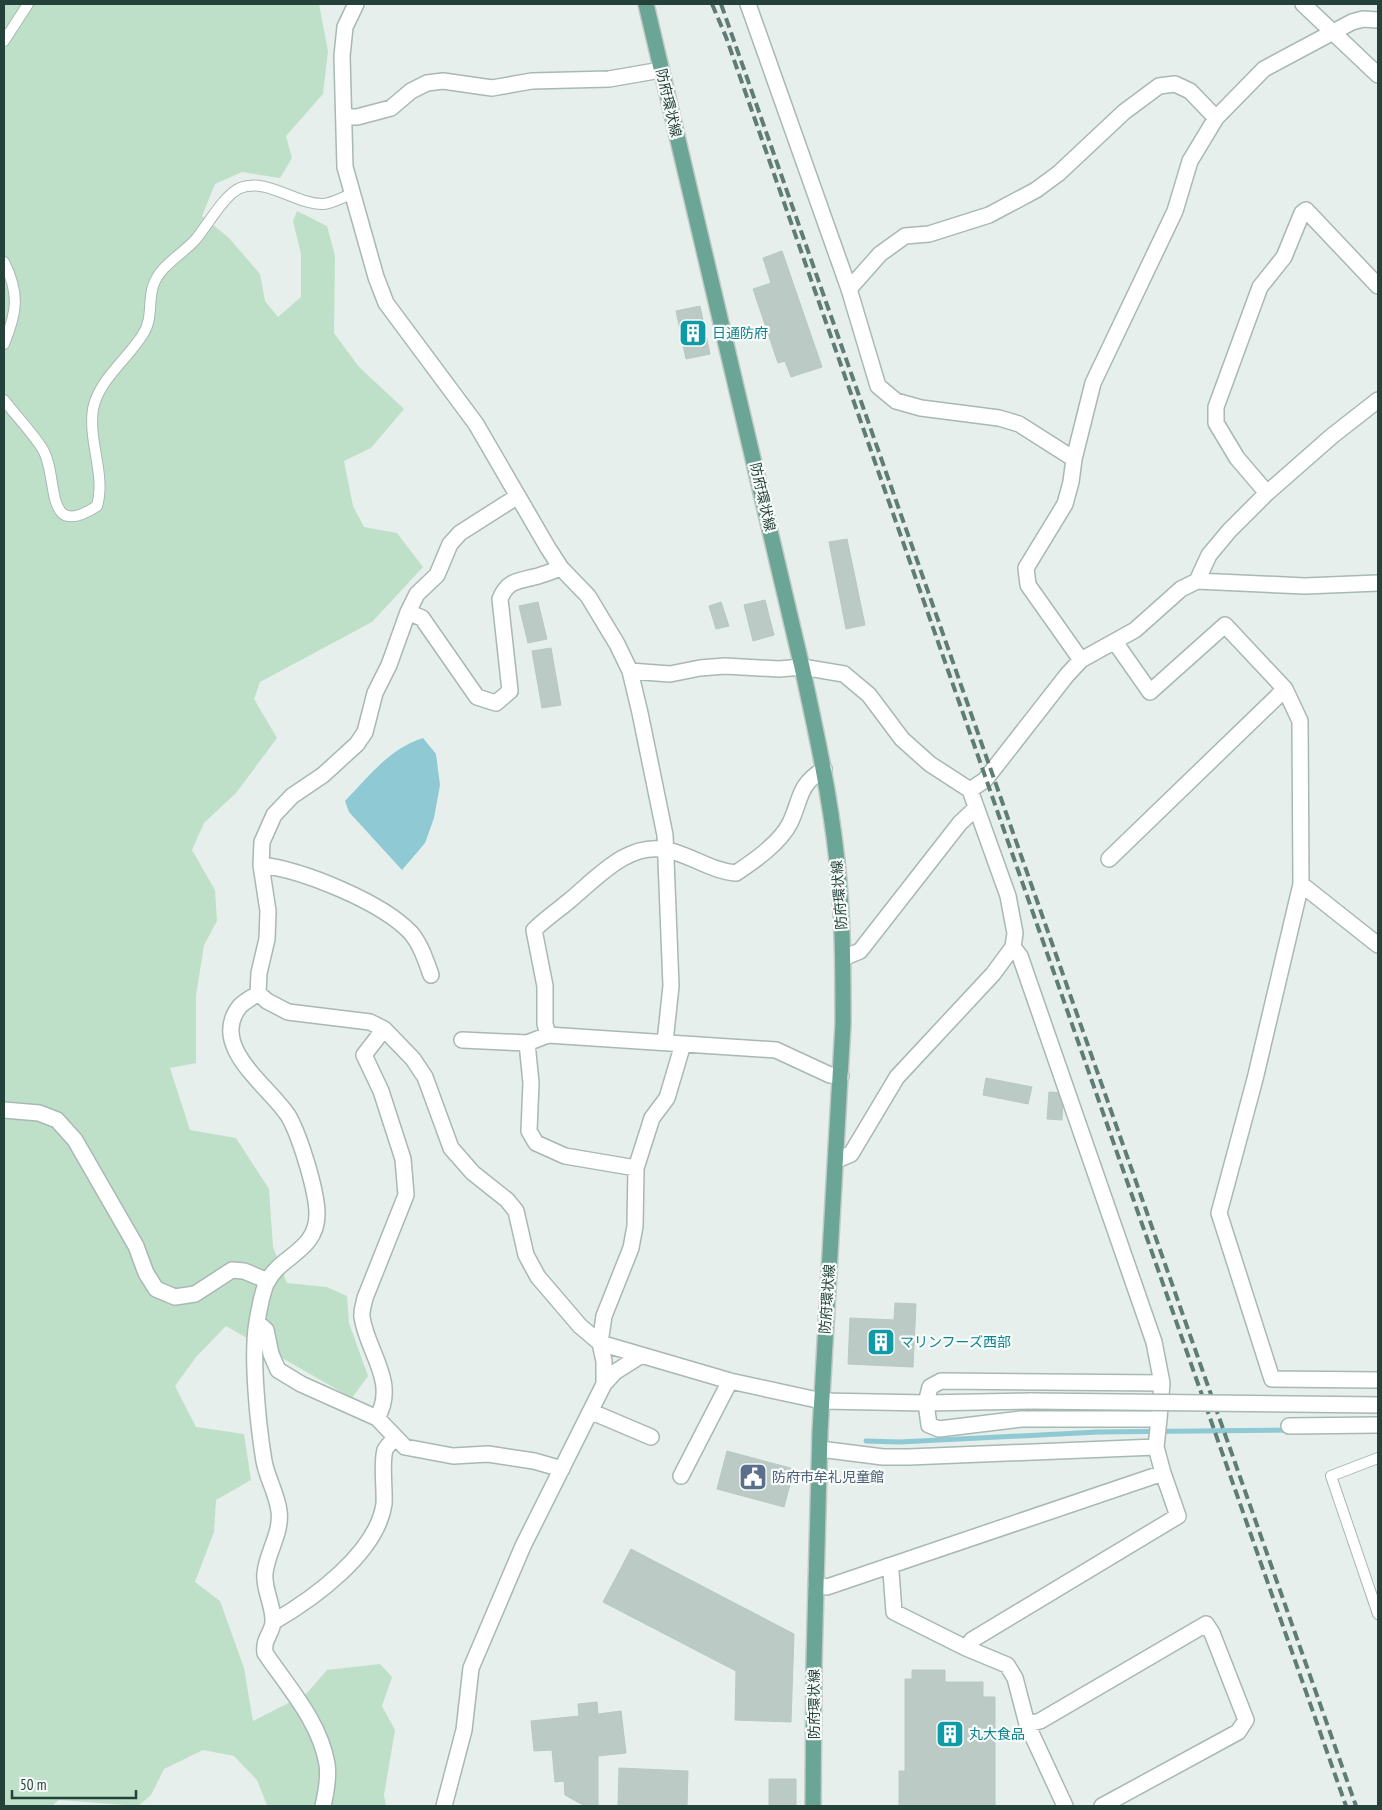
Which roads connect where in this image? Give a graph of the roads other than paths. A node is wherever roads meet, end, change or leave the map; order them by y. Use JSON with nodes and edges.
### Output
{"nodes":[{"id":1,"x":28,"y":4,"type":"edge"},
{"id":2,"x":356,"y":4,"type":"edge"},
{"id":3,"x":646,"y":4,"type":"edge"},
{"id":4,"x":748,"y":4,"type":"edge"},
{"id":5,"x":1303,"y":4,"type":"edge"},
{"id":6,"x":1378,"y":20,"type":"edge"},
{"id":7,"x":1334,"y":33,"type":"junction"},
{"id":8,"x":4,"y":41,"type":"edge"},
{"id":9,"x":661,"y":70,"type":"junction"},
{"id":10,"x":1378,"y":75,"type":"edge"},
{"id":11,"x":344,"y":117,"type":"junction"},
{"id":12,"x":1216,"y":118,"type":"junction"},
{"id":13,"x":352,"y":194,"type":"junction"},
{"id":14,"x":4,"y":262,"type":"edge"},
{"id":15,"x":1378,"y":286,"type":"edge"},
{"id":16,"x":849,"y":289,"type":"junction"},
{"id":17,"x":4,"y":344,"type":"edge"},
{"id":18,"x":4,"y":400,"type":"edge"},
{"id":19,"x":1378,"y":400,"type":"edge"},
{"id":20,"x":1074,"y":458,"type":"junction"},
{"id":21,"x":1267,"y":493,"type":"junction"},
{"id":22,"x":518,"y":496,"type":"junction"},
{"id":23,"x":561,"y":568,"type":"junction"},
{"id":24,"x":1197,"y":580,"type":"junction"},
{"id":25,"x":1378,"y":582,"type":"edge"},
{"id":26,"x":408,"y":612,"type":"junction"},
{"id":27,"x":1115,"y":642,"type":"junction"},
{"id":28,"x":1081,"y":660,"type":"junction"},
{"id":29,"x":802,"y":667,"type":"junction"},
{"id":30,"x":630,"y":671,"type":"junction"},
{"id":31,"x":1285,"y":689,"type":"junction"},
{"id":32,"x":824,"y":769,"type":"junction"},
{"id":33,"x":970,"y":790,"type":"junction"},
{"id":34,"x":976,"y":808,"type":"junction"},
{"id":35,"x":666,"y":850,"type":"junction"},
{"id":36,"x":1109,"y":859,"type":"dead end"},
{"id":37,"x":261,"y":865,"type":"junction"},
{"id":38,"x":1301,"y":884,"type":"junction"},
{"id":39,"x":1378,"y":945,"type":"edge"},
{"id":40,"x":1013,"y":947,"type":"junction"},
{"id":41,"x":843,"y":958,"type":"junction"},
{"id":42,"x":431,"y":975,"type":"dead end"},
{"id":43,"x":258,"y":993,"type":"junction"},
{"id":44,"x":384,"y":1029,"type":"junction"},
{"id":45,"x":548,"y":1035,"type":"junction"},
{"id":46,"x":462,"y":1040,"type":"dead end"},
{"id":47,"x":665,"y":1042,"type":"junction"},
{"id":48,"x":527,"y":1043,"type":"junction"},
{"id":49,"x":683,"y":1044,"type":"junction"},
{"id":50,"x":841,"y":1076,"type":"junction"},
{"id":51,"x":4,"y":1110,"type":"edge"},
{"id":52,"x":837,"y":1160,"type":"junction"},
{"id":53,"x":636,"y":1168,"type":"junction"},
{"id":54,"x":268,"y":1281,"type":"junction"},
{"id":55,"x":256,"y":1322,"type":"junction"},
{"id":56,"x":600,"y":1343,"type":"junction"},
{"id":57,"x":642,"y":1355,"type":"junction"},
{"id":58,"x":1378,"y":1380,"type":"edge"},
{"id":59,"x":730,"y":1381,"type":"junction"},
{"id":60,"x":1162,"y":1383,"type":"junction"},
{"id":61,"x":604,"y":1384,"type":"junction"},
{"id":62,"x":822,"y":1400,"type":"junction"},
{"id":63,"x":926,"y":1403,"type":"junction"},
{"id":64,"x":1378,"y":1405,"type":"edge"},
{"id":65,"x":592,"y":1412,"type":"junction"},
{"id":66,"x":377,"y":1418,"type":"junction"},
{"id":67,"x":1378,"y":1424,"type":"edge"},
{"id":68,"x":1289,"y":1426,"type":"dead end"},
{"id":69,"x":1157,"y":1433,"type":"junction"},
{"id":70,"x":651,"y":1437,"type":"dead end"},
{"id":71,"x":395,"y":1438,"type":"junction"},
{"id":72,"x":820,"y":1449,"type":"junction"},
{"id":73,"x":1378,"y":1458,"type":"edge"},
{"id":74,"x":562,"y":1469,"type":"junction"},
{"id":75,"x":1163,"y":1473,"type":"junction"},
{"id":76,"x":681,"y":1476,"type":"dead end"},
{"id":77,"x":888,"y":1566,"type":"junction"},
{"id":78,"x":816,"y":1585,"type":"junction"},
{"id":79,"x":1378,"y":1614,"type":"edge"},
{"id":80,"x":273,"y":1622,"type":"junction"},
{"id":81,"x":966,"y":1648,"type":"junction"},
{"id":82,"x":1027,"y":1724,"type":"junction"},
{"id":83,"x":323,"y":1806,"type":"edge"},
{"id":84,"x":444,"y":1806,"type":"edge"},
{"id":85,"x":813,"y":1806,"type":"edge"},
{"id":86,"x":1065,"y":1806,"type":"edge"},
{"id":87,"x":1102,"y":1806,"type":"edge"}],
"edges":[{"from":1,"to":8,"type":"lane"},
{"from":2,"to":11,"type":"street"},
{"from":3,"to":9,"type":"main road","name":"防府環状線"},
{"from":4,"to":16,"type":"street"},
{"from":5,"to":7,"type":"street"},
{"from":6,"to":7,"type":"street"},
{"from":7,"to":10,"type":"street"},
{"from":7,"to":12,"type":"street"},
{"from":9,"to":11,"type":"street"},
{"from":9,"to":29,"type":"main road","name":"防府環状線"},
{"from":11,"to":13,"type":"street"},
{"from":12,"to":16,"type":"street"},
{"from":12,"to":20,"type":"street"},
{"from":13,"to":18,"type":"lane"},
{"from":13,"to":22,"type":"street"},
{"from":14,"to":17,"type":"lane"},
{"from":15,"to":21,"type":"street"},
{"from":16,"to":20,"type":"street"},
{"from":19,"to":21,"type":"street"},
{"from":20,"to":28,"type":"street"},
{"from":21,"to":24,"type":"street"},
{"from":22,"to":23,"type":"street"},
{"from":22,"to":26,"type":"street"},
{"from":23,"to":26,"type":"street"},
{"from":23,"to":30,"type":"street"},
{"from":24,"to":25,"type":"street"},
{"from":24,"to":27,"type":"street"},
{"from":26,"to":37,"type":"street"},
{"from":27,"to":28,"type":"street"},
{"from":27,"to":31,"type":"street"},
{"from":28,"to":33,"type":"street"},
{"from":29,"to":30,"type":"street"},
{"from":29,"to":32,"type":"main road","name":"防府環状線"},
{"from":29,"to":33,"type":"street"},
{"from":30,"to":35,"type":"street"},
{"from":31,"to":36,"type":"street"},
{"from":31,"to":38,"type":"street"},
{"from":32,"to":35,"type":"street"},
{"from":32,"to":41,"type":"main road","name":"防府環状線"},
{"from":33,"to":34,"type":"street"},
{"from":34,"to":40,"type":"street"},
{"from":34,"to":41,"type":"street"},
{"from":35,"to":45,"type":"street"},
{"from":35,"to":47,"type":"street"},
{"from":37,"to":42,"type":"street"},
{"from":37,"to":43,"type":"street"},
{"from":38,"to":39,"type":"street"},
{"from":38,"to":58,"type":"street"},
{"from":40,"to":52,"type":"street"},
{"from":40,"to":60,"type":"street"},
{"from":41,"to":50,"type":"main road","name":"防府環状線"},
{"from":43,"to":44,"type":"street"},
{"from":43,"to":54,"type":"street"},
{"from":44,"to":56,"type":"street"},
{"from":44,"to":66,"type":"street"},
{"from":45,"to":47,"type":"street"},
{"from":45,"to":48,"type":"street"},
{"from":46,"to":48,"type":"street"},
{"from":47,"to":49,"type":"street"},
{"from":48,"to":53,"type":"street"},
{"from":49,"to":50,"type":"street"},
{"from":49,"to":53,"type":"street"},
{"from":50,"to":52,"type":"main road","name":"防府環状線"},
{"from":51,"to":54,"type":"street"},
{"from":52,"to":62,"type":"main road","name":"防府環状線"},
{"from":53,"to":56,"type":"street"},
{"from":54,"to":55,"type":"street"},
{"from":55,"to":66,"type":"street"},
{"from":55,"to":80,"type":"street"},
{"from":56,"to":57,"type":"street"},
{"from":56,"to":61,"type":"street"},
{"from":57,"to":59,"type":"street"},
{"from":57,"to":61,"type":"street"},
{"from":59,"to":62,"type":"street"},
{"from":59,"to":76,"type":"street"},
{"from":60,"to":63,"type":"street"},
{"from":60,"to":69,"type":"street"},
{"from":61,"to":65,"type":"street"},
{"from":62,"to":63,"type":"street"},
{"from":62,"to":72,"type":"main road","name":"防府環状線"},
{"from":63,"to":64,"type":"street","bridge":true},
{"from":63,"to":69,"type":"street"},
{"from":65,"to":70,"type":"street"},
{"from":65,"to":74,"type":"street"},
{"from":66,"to":71,"type":"street"},
{"from":67,"to":68,"type":"street"},
{"from":69,"to":72,"type":"street"},
{"from":69,"to":75,"type":"street"},
{"from":71,"to":74,"type":"street"},
{"from":71,"to":80,"type":"street"},
{"from":72,"to":78,"type":"main road","name":"防府環状線"},
{"from":73,"to":79,"type":"lane"},
{"from":74,"to":84,"type":"street"},
{"from":75,"to":77,"type":"street"},
{"from":75,"to":81,"type":"street"},
{"from":77,"to":78,"type":"street"},
{"from":77,"to":81,"type":"street"},
{"from":78,"to":85,"type":"main road","name":"防府環状線"},
{"from":80,"to":83,"type":"street"},
{"from":81,"to":82,"type":"street"},
{"from":82,"to":86,"type":"street"},
{"from":82,"to":87,"type":"street"}]}
